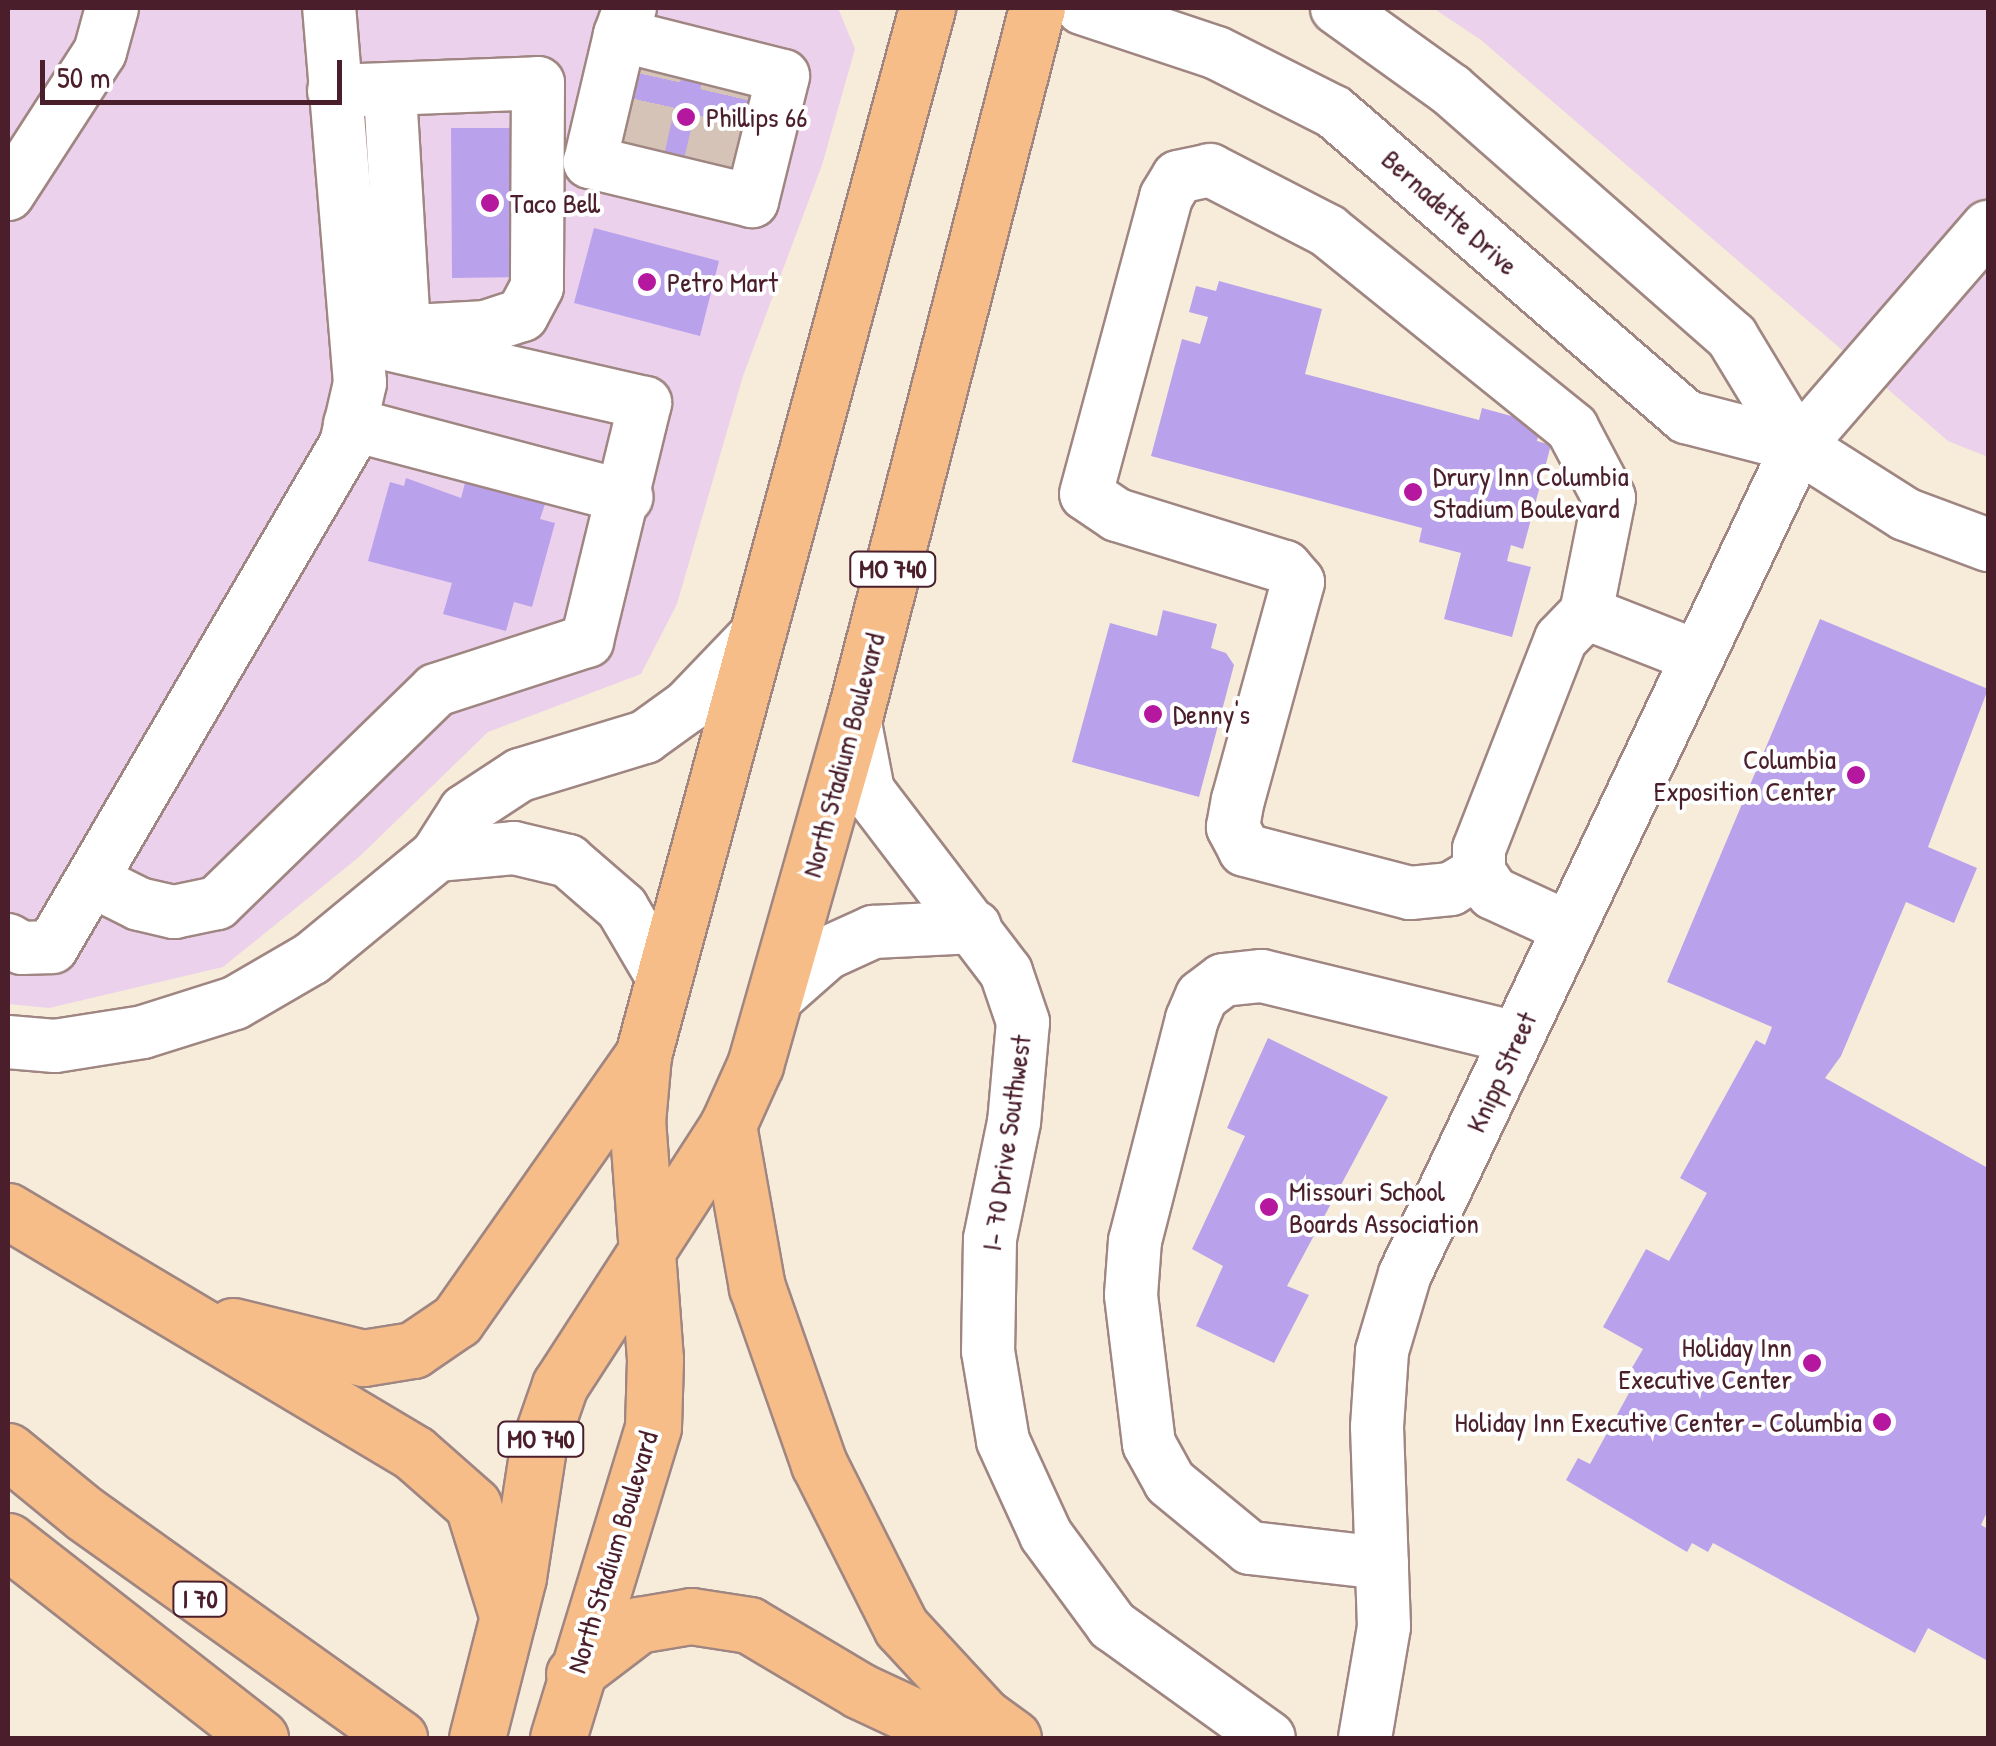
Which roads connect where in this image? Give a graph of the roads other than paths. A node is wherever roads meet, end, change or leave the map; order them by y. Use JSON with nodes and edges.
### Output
{"nodes":[{"id":1,"x":112,"y":8,"type":"edge"},
{"id":2,"x":329,"y":8,"type":"edge"},
{"id":3,"x":927,"y":8,"type":"edge"},
{"id":4,"x":1037,"y":8,"type":"edge"},
{"id":5,"x":1082,"y":8,"type":"edge"},
{"id":6,"x":1337,"y":8,"type":"edge"},
{"id":7,"x":642,"y":38,"type":"edge"},
{"id":8,"x":334,"y":92,"type":"junction"},
{"id":9,"x":390,"y":93,"type":"junction"},
{"id":10,"x":8,"y":194,"type":"edge"},
{"id":11,"x":1988,"y":227,"type":"edge"},
{"id":12,"x":375,"y":270,"type":"junction"},
{"id":13,"x":388,"y":338,"type":"junction"},
{"id":14,"x":350,"y":424,"type":"junction"},
{"id":15,"x":1798,"y":446,"type":"junction"},
{"id":16,"x":627,"y":497,"type":"junction"},
{"id":17,"x":1988,"y":545,"type":"edge"},
{"id":18,"x":1586,"y":613,"type":"junction"},
{"id":19,"x":760,"y":631,"type":"junction"},
{"id":20,"x":1698,"y":657,"type":"junction"},
{"id":21,"x":854,"y":718,"type":"junction"},
{"id":22,"x":436,"y":855,"type":"junction"},
{"id":23,"x":1478,"y":872,"type":"junction"},
{"id":24,"x":93,"y":881,"type":"junction"},
{"id":25,"x":975,"y":927,"type":"junction"},
{"id":26,"x":1569,"y":928,"type":"junction"},
{"id":27,"x":8,"y":940,"type":"edge"},
{"id":28,"x":663,"y":978,"type":"junction"},
{"id":29,"x":776,"y":998,"type":"junction"},
{"id":30,"x":1517,"y":1038,"type":"junction"},
{"id":31,"x":8,"y":1042,"type":"edge"},
{"id":32,"x":642,"y":1054,"type":"junction"},
{"id":33,"x":728,"y":1125,"type":"junction"},
{"id":34,"x":8,"y":1212,"type":"edge"},
{"id":35,"x":647,"y":1244,"type":"junction"},
{"id":36,"x":193,"y":1318,"type":"junction"},
{"id":37,"x":8,"y":1451,"type":"edge"},
{"id":38,"x":8,"y":1541,"type":"edge"},
{"id":39,"x":1382,"y":1563,"type":"junction"},
{"id":40,"x":503,"y":1638,"type":"junction"},
{"id":41,"x":566,"y":1705,"type":"edge"},
{"id":42,"x":260,"y":1738,"type":"edge"},
{"id":43,"x":399,"y":1738,"type":"edge"},
{"id":44,"x":477,"y":1738,"type":"edge"},
{"id":45,"x":961,"y":1738,"type":"edge"},
{"id":46,"x":1013,"y":1738,"type":"edge"},
{"id":47,"x":1269,"y":1738,"type":"edge"},
{"id":48,"x":1365,"y":1738,"type":"edge"}],
"edges":[{"from":1,"to":10,"type":"street"},
{"from":2,"to":8,"type":"street"},
{"from":3,"to":19,"type":"main road","name":"North Stadium Boulevard"},
{"from":4,"to":21,"type":"main road","name":"North Stadium Boulevard","number":"MO 740"},
{"from":5,"to":15,"type":"street","name":"Bernadette Drive"},
{"from":6,"to":15,"type":"street","name":"Bernadette Drive"},
{"from":7,"to":7,"type":"street"},
{"from":8,"to":9,"type":"street"},
{"from":8,"to":12,"type":"street"},
{"from":9,"to":12,"type":"street"},
{"from":9,"to":13,"type":"street"},
{"from":11,"to":15,"type":"street","name":"Knipp Street"},
{"from":12,"to":13,"type":"street"},
{"from":13,"to":14,"type":"street"},
{"from":13,"to":16,"type":"street"},
{"from":14,"to":16,"type":"street"},
{"from":14,"to":24,"type":"street"},
{"from":15,"to":17,"type":"street","name":"Bernadette Drive"},
{"from":15,"to":20,"type":"street","name":"Knipp Street"},
{"from":16,"to":24,"type":"street"},
{"from":18,"to":20,"type":"street"},
{"from":18,"to":23,"type":"street"},
{"from":18,"to":23,"type":"street"},
{"from":19,"to":22,"type":"street"},
{"from":19,"to":28,"type":"main road","name":"North Stadium Boulevard"},
{"from":20,"to":26,"type":"street","name":"Knipp Street"},
{"from":21,"to":25,"type":"street","name":"I- 70 Drive Southwest"},
{"from":21,"to":29,"type":"main road","name":"North Stadium Boulevard","number":"MO 740"},
{"from":22,"to":28,"type":"street"},
{"from":22,"to":31,"type":"street"},
{"from":23,"to":26,"type":"street"},
{"from":24,"to":27,"type":"street"},
{"from":25,"to":29,"type":"street"},
{"from":25,"to":47,"type":"street","name":"I- 70 Drive Southwest"},
{"from":26,"to":30,"type":"street","name":"Knipp Street"},
{"from":28,"to":32,"type":"main road","name":"North Stadium Boulevard"},
{"from":29,"to":33,"type":"main road","name":"North Stadium Boulevard","number":"MO 740"},
{"from":30,"to":39,"type":"street","name":"Knipp Street"},
{"from":30,"to":39,"type":"street"},
{"from":32,"to":35,"type":"main road","name":"North Stadium Boulevard"},
{"from":32,"to":36,"type":"main road"},
{"from":33,"to":35,"type":"main road","name":"North Stadium Boulevard","number":"MO 740"},
{"from":33,"to":46,"type":"main road"},
{"from":34,"to":36,"type":"main road"},
{"from":35,"to":40,"type":"main road","name":"North Stadium Boulevard","number":"MO 740"},
{"from":35,"to":41,"type":"main road","name":"North Stadium Boulevard"},
{"from":36,"to":40,"type":"main road"},
{"from":37,"to":43,"type":"main road","number":"I 70"},
{"from":38,"to":42,"type":"main road","number":"I 70"},
{"from":39,"to":48,"type":"street","name":"Knipp Street"},
{"from":40,"to":44,"type":"main road","name":"North Stadium Boulevard","number":"MO 740"},
{"from":41,"to":45,"type":"main road"}]}
